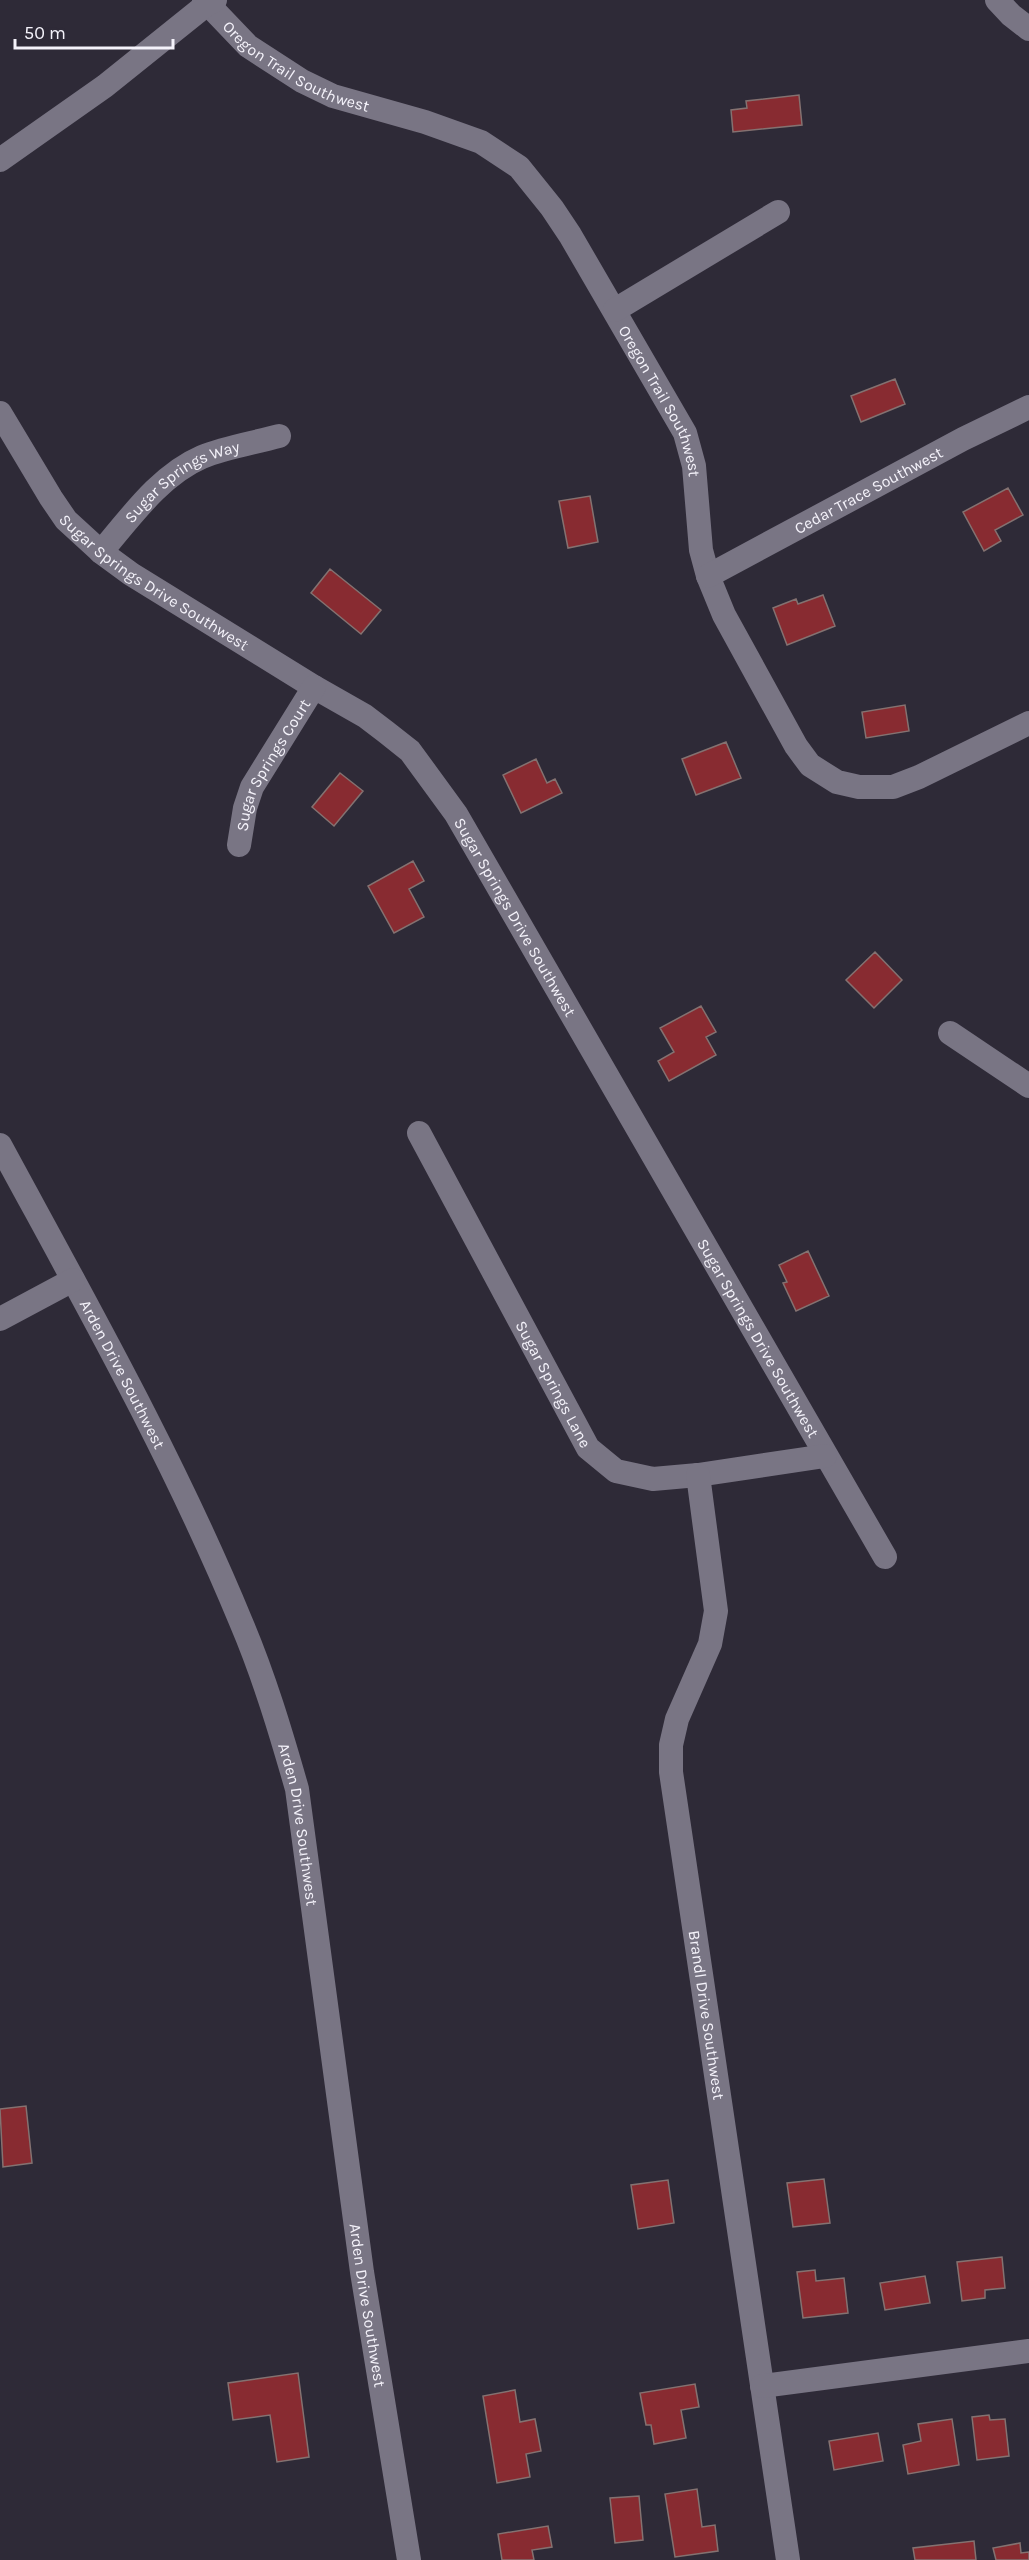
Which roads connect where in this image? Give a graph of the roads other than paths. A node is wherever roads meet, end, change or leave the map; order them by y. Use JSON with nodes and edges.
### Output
{"nodes":[{"id":1,"x":997,"y":0,"type":"edge"},
{"id":2,"x":208,"y":2,"type":"edge"},
{"id":3,"x":1029,"y":29,"type":"edge"},
{"id":4,"x":0,"y":160,"type":"edge"},
{"id":5,"x":778,"y":212,"type":"dead end"},
{"id":6,"x":615,"y":310,"type":"junction"},
{"id":7,"x":1029,"y":407,"type":"edge"},
{"id":8,"x":0,"y":413,"type":"edge"},
{"id":9,"x":279,"y":436,"type":"dead end"},
{"id":10,"x":101,"y":552,"type":"junction"},
{"id":11,"x":708,"y":576,"type":"junction"},
{"id":12,"x":314,"y":687,"type":"junction"},
{"id":13,"x":1029,"y":723,"type":"edge"},
{"id":14,"x":239,"y":845,"type":"dead end"},
{"id":15,"x":950,"y":1033,"type":"dead end"},
{"id":16,"x":1029,"y":1086,"type":"edge"},
{"id":17,"x":419,"y":1133,"type":"dead end"},
{"id":18,"x":0,"y":1145,"type":"edge"},
{"id":19,"x":73,"y":1280,"type":"junction"},
{"id":20,"x":0,"y":1319,"type":"edge"},
{"id":21,"x":825,"y":1456,"type":"junction"},
{"id":22,"x":698,"y":1475,"type":"junction"},
{"id":23,"x":885,"y":1557,"type":"dead end"},
{"id":24,"x":1029,"y":2350,"type":"edge"},
{"id":25,"x":762,"y":2386,"type":"junction"},
{"id":26,"x":409,"y":2560,"type":"edge"},
{"id":27,"x":788,"y":2560,"type":"edge"}],
"edges":[{"from":1,"to":3,"type":"street"},
{"from":2,"to":4,"type":"street"},
{"from":2,"to":6,"type":"street","name":"Oregon Trail Southwest"},
{"from":5,"to":6,"type":"street"},
{"from":6,"to":11,"type":"street","name":"Oregon Trail Southwest"},
{"from":7,"to":11,"type":"street","name":"Cedar Trace Southwest"},
{"from":8,"to":10,"type":"street","name":"Sugar Springs Drive Southwest"},
{"from":9,"to":10,"type":"street","name":"Sugar Springs Way"},
{"from":10,"to":12,"type":"street","name":"Sugar Springs Drive Southwest"},
{"from":11,"to":13,"type":"street","name":"Oregon Trail Southwest"},
{"from":12,"to":14,"type":"street","name":"Sugar Springs Court"},
{"from":12,"to":21,"type":"street","name":"Sugar Springs Drive Southwest"},
{"from":15,"to":16,"type":"street"},
{"from":17,"to":22,"type":"street","name":"Sugar Springs Lane"},
{"from":18,"to":19,"type":"street","name":"Arden Drive Southwest"},
{"from":19,"to":20,"type":"street"},
{"from":19,"to":26,"type":"street","name":"Arden Drive Southwest"},
{"from":21,"to":22,"type":"street","name":"Sugar Springs Lane"},
{"from":21,"to":23,"type":"street","name":"Sugar Springs Drive Southwest"},
{"from":22,"to":25,"type":"street","name":"Brandl Drive Southwest"},
{"from":24,"to":25,"type":"street"},
{"from":25,"to":27,"type":"street","name":"Brandl Drive Southwest"}]}
